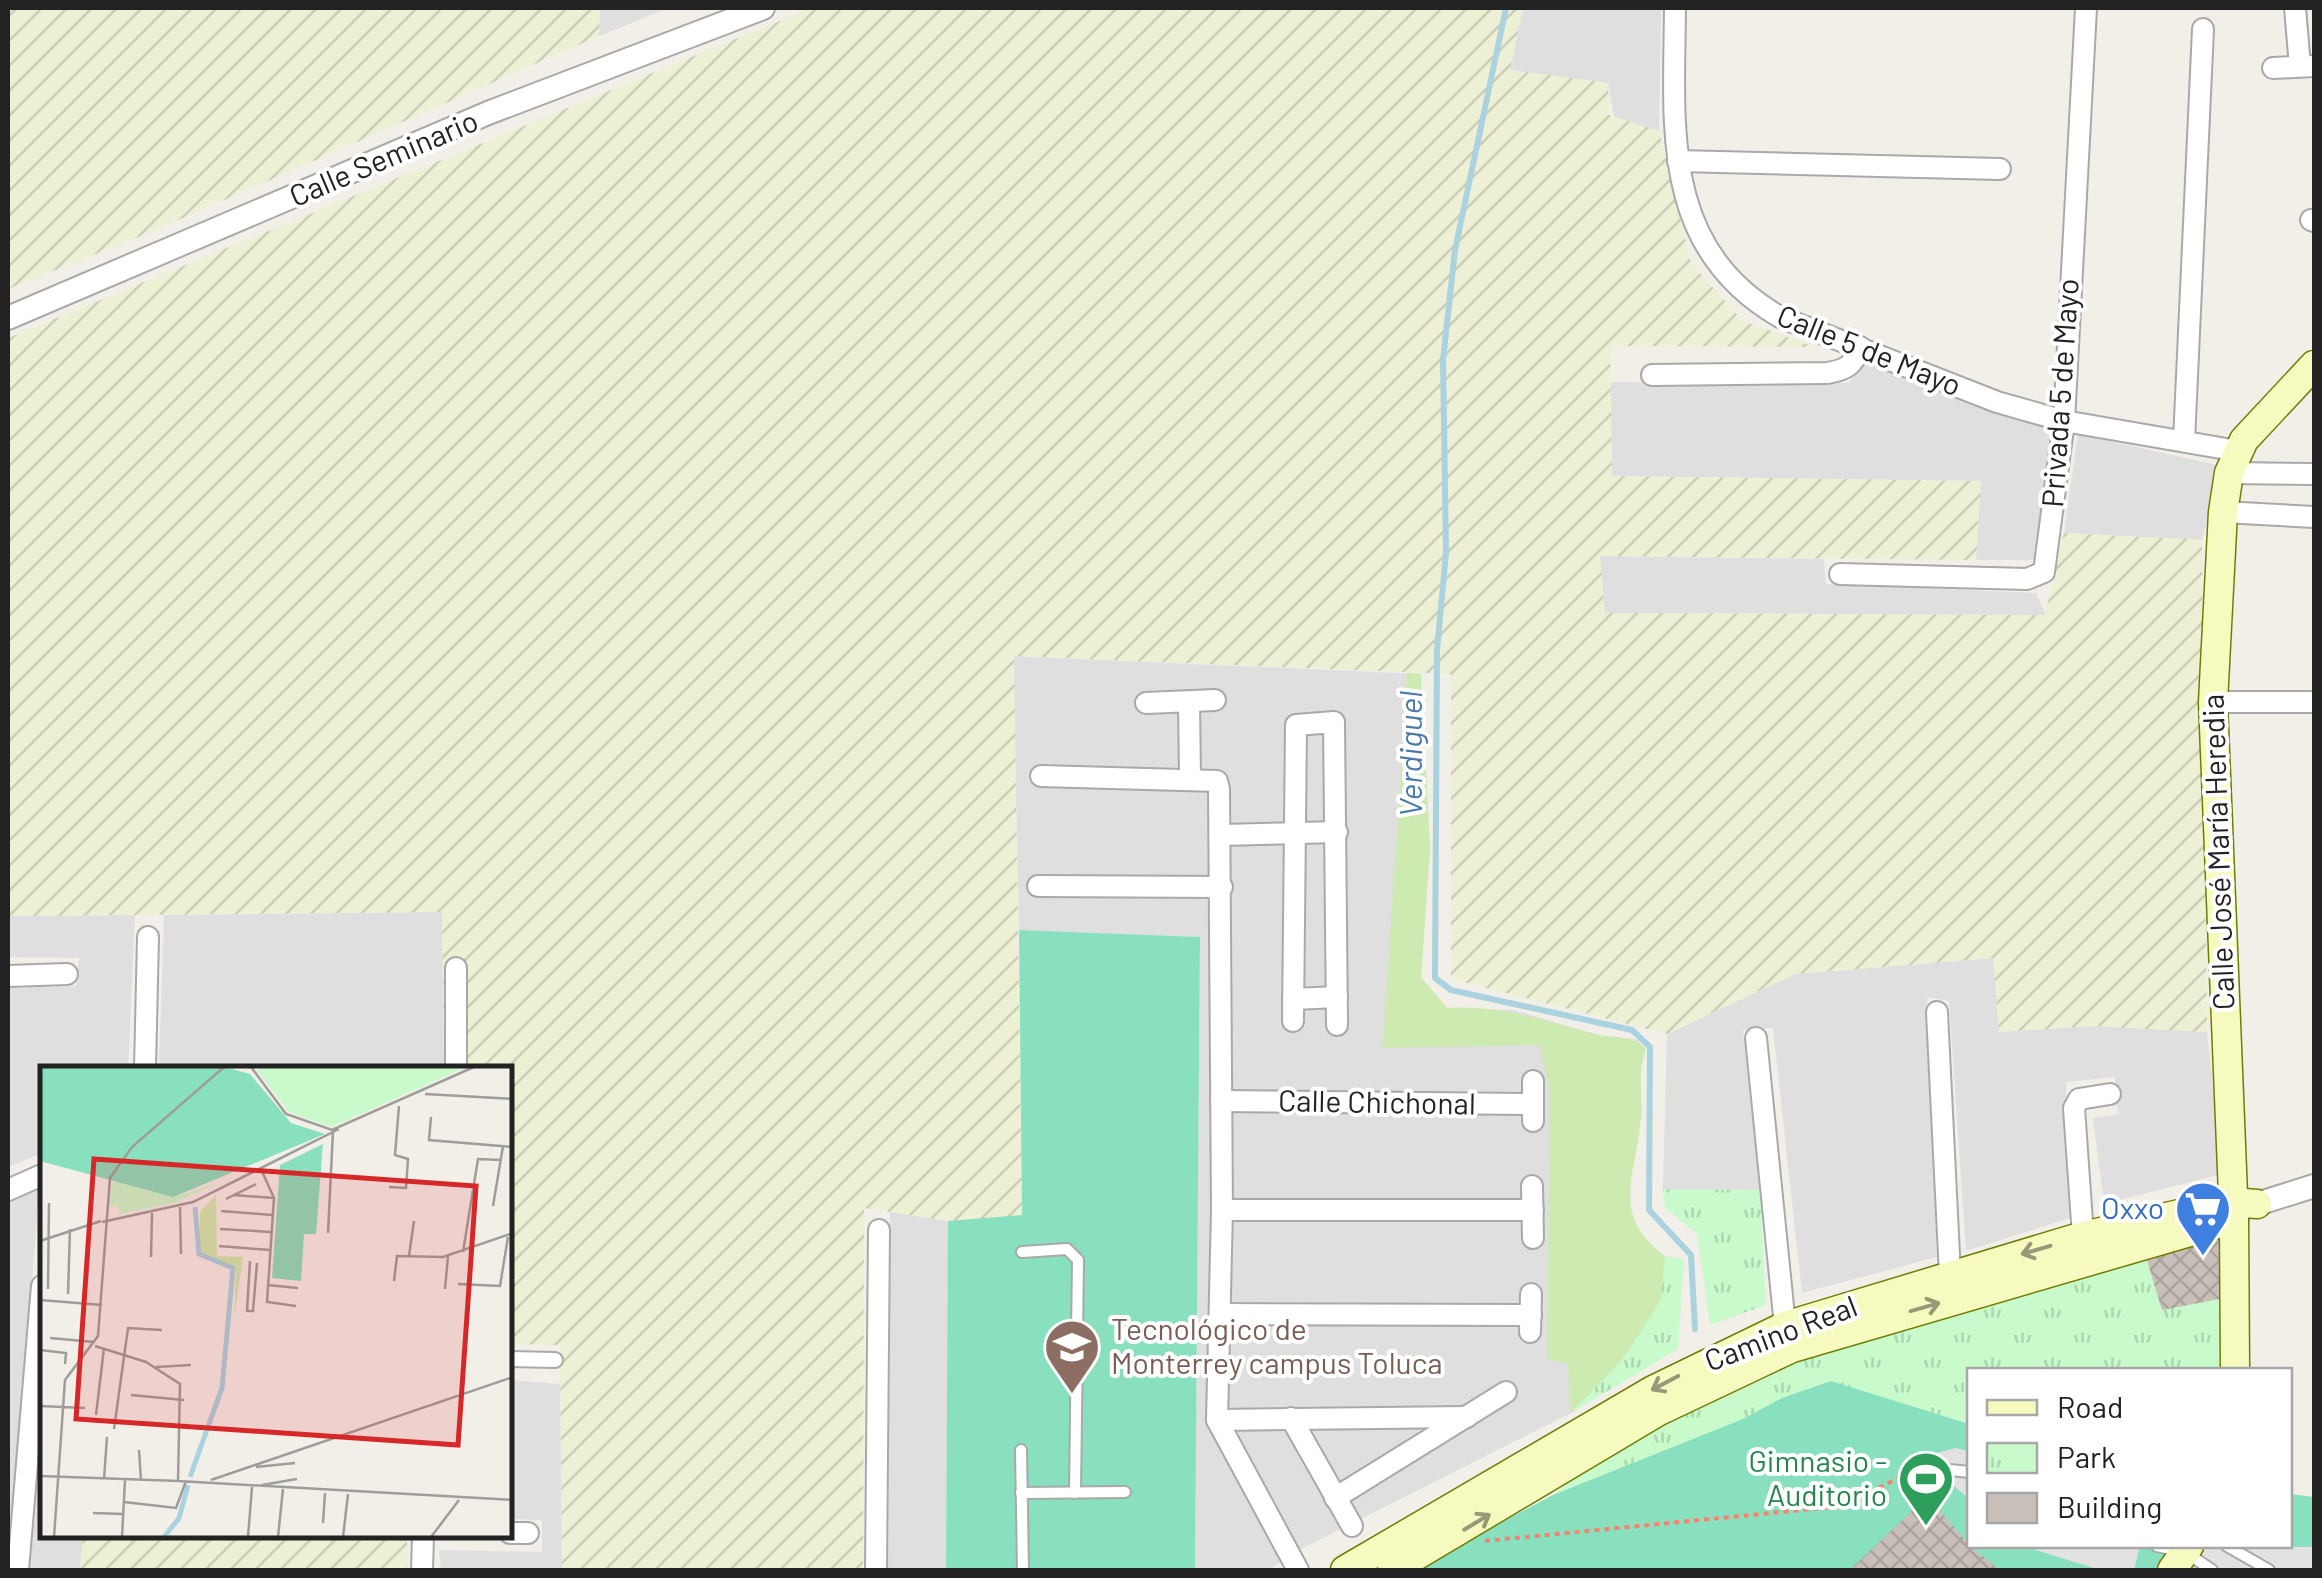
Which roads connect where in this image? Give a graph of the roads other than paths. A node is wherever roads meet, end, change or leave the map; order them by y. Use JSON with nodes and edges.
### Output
{"nodes":[{"id":1,"x":763,"y":8,"type":"edge"},
{"id":2,"x":1675,"y":8,"type":"edge"},
{"id":3,"x":2086,"y":8,"type":"edge"},
{"id":4,"x":2295,"y":8,"type":"edge"},
{"id":5,"x":2203,"y":29,"type":"dead end"},
{"id":6,"x":2307,"y":66,"type":"edge"},
{"id":7,"x":2274,"y":68,"type":"dead end"},
{"id":8,"x":1678,"y":161,"type":"junction"},
{"id":9,"x":2000,"y":169,"type":"dead end"},
{"id":10,"x":8,"y":318,"type":"edge"},
{"id":11,"x":1860,"y":348,"type":"junction"},
{"id":12,"x":2314,"y":365,"type":"edge"},
{"id":13,"x":1652,"y":375,"type":"dead end"},
{"id":14,"x":2064,"y":421,"type":"junction"},
{"id":15,"x":2184,"y":441,"type":"junction"},
{"id":16,"x":2234,"y":462,"type":"junction"},
{"id":17,"x":2314,"y":474,"type":"edge"},
{"id":18,"x":2223,"y":512,"type":"junction"},
{"id":19,"x":2314,"y":517,"type":"edge"},
{"id":20,"x":1840,"y":574,"type":"dead end"},
{"id":21,"x":1216,"y":700,"type":"dead end"},
{"id":22,"x":1189,"y":702,"type":"junction"},
{"id":23,"x":2213,"y":702,"type":"junction"},
{"id":24,"x":2314,"y":702,"type":"edge"},
{"id":25,"x":1146,"y":703,"type":"dead end"},
{"id":26,"x":1042,"y":776,"type":"dead end"},
{"id":27,"x":1190,"y":778,"type":"junction"},
{"id":28,"x":1337,"y":832,"type":"junction"},
{"id":29,"x":1293,"y":834,"type":"junction"},
{"id":30,"x":1221,"y":835,"type":"junction"},
{"id":31,"x":1038,"y":886,"type":"dead end"},
{"id":32,"x":1222,"y":887,"type":"junction"},
{"id":33,"x":148,"y":937,"type":"dead end"},
{"id":34,"x":456,"y":968,"type":"dead end"},
{"id":35,"x":67,"y":974,"type":"dead end"},
{"id":36,"x":8,"y":976,"type":"edge"},
{"id":37,"x":1337,"y":997,"type":"junction"},
{"id":38,"x":1293,"y":999,"type":"junction"},
{"id":39,"x":1937,"y":1012,"type":"dead end"},
{"id":40,"x":1294,"y":1021,"type":"dead end"},
{"id":41,"x":1338,"y":1024,"type":"dead end"},
{"id":42,"x":1756,"y":1038,"type":"dead end"},
{"id":43,"x":145,"y":1066,"type":"edge"},
{"id":44,"x":456,"y":1066,"type":"edge"},
{"id":45,"x":1533,"y":1081,"type":"dead end"},
{"id":46,"x":2110,"y":1094,"type":"dead end"},
{"id":47,"x":1222,"y":1101,"type":"junction"},
{"id":48,"x":40,"y":1176,"type":"edge"},
{"id":49,"x":1532,"y":1186,"type":"dead end"},
{"id":50,"x":2314,"y":1186,"type":"edge"},
{"id":51,"x":8,"y":1190,"type":"edge"},
{"id":52,"x":2241,"y":1208,"type":"junction"},
{"id":53,"x":1222,"y":1210,"type":"junction"},
{"id":54,"x":1533,"y":1210,"type":"junction"},
{"id":55,"x":879,"y":1230,"type":"dead end"},
{"id":56,"x":2082,"y":1236,"type":"junction"},
{"id":57,"x":1532,"y":1238,"type":"dead end"},
{"id":58,"x":1022,"y":1252,"type":"dead end"},
{"id":59,"x":1950,"y":1275,"type":"junction"},
{"id":60,"x":40,"y":1310,"type":"edge"},
{"id":61,"x":1221,"y":1314,"type":"junction"},
{"id":62,"x":1531,"y":1314,"type":"dead end"},
{"id":63,"x":1852,"y":1317,"type":"junction"},
{"id":64,"x":1785,"y":1326,"type":"junction"},
{"id":65,"x":512,"y":1358,"type":"edge"},
{"id":66,"x":554,"y":1360,"type":"dead end"},
{"id":67,"x":2235,"y":1368,"type":"edge"},
{"id":68,"x":1506,"y":1392,"type":"dead end"},
{"id":69,"x":1466,"y":1417,"type":"junction"},
{"id":70,"x":1291,"y":1418,"type":"junction"},
{"id":71,"x":1217,"y":1420,"type":"junction"},
{"id":72,"x":1021,"y":1450,"type":"dead end"},
{"id":73,"x":1919,"y":1467,"type":"road end"},
{"id":74,"x":1967,"y":1472,"type":"edge"},
{"id":75,"x":1125,"y":1492,"type":"dead end"},
{"id":76,"x":1021,"y":1493,"type":"junction"},
{"id":77,"x":1075,"y":1493,"type":"junction"},
{"id":78,"x":1335,"y":1498,"type":"junction"},
{"id":79,"x":1352,"y":1526,"type":"dead end"},
{"id":80,"x":423,"y":1538,"type":"edge"},
{"id":81,"x":2230,"y":1548,"type":"edge"},
{"id":82,"x":2182,"y":1556,"type":"edge"},
{"id":83,"x":18,"y":1570,"type":"edge"},
{"id":84,"x":422,"y":1570,"type":"edge"},
{"id":85,"x":876,"y":1570,"type":"edge"},
{"id":86,"x":1023,"y":1570,"type":"edge"},
{"id":87,"x":1298,"y":1570,"type":"edge"},
{"id":88,"x":1345,"y":1570,"type":"edge"},
{"id":89,"x":1392,"y":1570,"type":"edge"},
{"id":90,"x":2212,"y":1570,"type":"edge"},
{"id":91,"x":2269,"y":1570,"type":"edge"}],
"edges":[{"from":1,"to":10,"type":"street","name":"Calle Seminario"},
{"from":2,"to":8,"type":"street","name":"Calle 5 de Mayo"},
{"from":3,"to":14,"type":"street","name":"Privada 5 de Mayo"},
{"from":4,"to":6,"type":"street"},
{"from":5,"to":15,"type":"street"},
{"from":6,"to":7,"type":"street"},
{"from":8,"to":9,"type":"street"},
{"from":8,"to":11,"type":"street","name":"Calle 5 de Mayo"},
{"from":11,"to":13,"type":"street"},
{"from":11,"to":14,"type":"street","name":"Calle 5 de Mayo"},
{"from":12,"to":16,"type":"main road","name":"Calle José María Heredia"},
{"from":14,"to":15,"type":"street","name":"Calle 5 de Mayo"},
{"from":14,"to":20,"type":"street","name":"Privada 5 de Mayo"},
{"from":15,"to":16,"type":"street","name":"Calle 5 de Mayo"},
{"from":16,"to":17,"type":"street","name":"Calle 5 de Mayo"},
{"from":16,"to":18,"type":"main road","name":"Calle José María Heredia"},
{"from":18,"to":19,"type":"street"},
{"from":18,"to":23,"type":"main road","name":"Calle José María Heredia"},
{"from":21,"to":22,"type":"street"},
{"from":22,"to":25,"type":"street"},
{"from":22,"to":27,"type":"street"},
{"from":23,"to":24,"type":"street"},
{"from":23,"to":52,"type":"main road","name":"Calle José María Heredia"},
{"from":26,"to":27,"type":"street"},
{"from":27,"to":30,"type":"street"},
{"from":28,"to":29,"type":"street"},
{"from":28,"to":29,"type":"street"},
{"from":28,"to":37,"type":"street"},
{"from":29,"to":30,"type":"street"},
{"from":29,"to":38,"type":"street"},
{"from":30,"to":32,"type":"street"},
{"from":31,"to":32,"type":"street"},
{"from":32,"to":47,"type":"street"},
{"from":33,"to":43,"type":"street"},
{"from":34,"to":44,"type":"street"},
{"from":35,"to":36,"type":"street"},
{"from":37,"to":38,"type":"street"},
{"from":37,"to":41,"type":"street"},
{"from":38,"to":40,"type":"street"},
{"from":39,"to":59,"type":"street"},
{"from":42,"to":64,"type":"street"},
{"from":45,"to":47,"type":"street","name":"Calle Chichonal"},
{"from":46,"to":56,"type":"street"},
{"from":47,"to":53,"type":"street"},
{"from":48,"to":51,"type":"street"},
{"from":49,"to":54,"type":"street"},
{"from":50,"to":52,"type":"street","name":"Camino Real"},
{"from":52,"to":56,"type":"main road","name":"Camino Real"},
{"from":63,"to":52,"type":"main road","name":"Camino Real","one_way":true},
{"from":52,"to":67,"type":"main road","name":"Calle José María Heredia"},
{"from":53,"to":54,"type":"street"},
{"from":53,"to":61,"type":"street"},
{"from":54,"to":57,"type":"street"},
{"from":55,"to":85,"type":"street"},
{"from":56,"to":59,"type":"main road","name":"Camino Real","one_way":true},
{"from":58,"to":77,"type":"lane"},
{"from":59,"to":63,"type":"main road","name":"Camino Real"},
{"from":60,"to":83,"type":"street"},
{"from":61,"to":62,"type":"street"},
{"from":61,"to":71,"type":"street"},
{"from":63,"to":64,"type":"main road","name":"Camino Real"},
{"from":89,"to":63,"type":"main road","name":"Camino Real","one_way":true},
{"from":64,"to":88,"type":"main road","name":"Camino Real","one_way":true},
{"from":65,"to":66,"type":"street"},
{"from":68,"to":69,"type":"street"},
{"from":69,"to":70,"type":"street"},
{"from":69,"to":78,"type":"street"},
{"from":70,"to":71,"type":"street"},
{"from":70,"to":78,"type":"street"},
{"from":71,"to":87,"type":"street"},
{"from":72,"to":76,"type":"lane"},
{"from":73,"to":74,"type":"lane"},
{"from":75,"to":77,"type":"lane"},
{"from":76,"to":77,"type":"lane"},
{"from":76,"to":86,"type":"lane"},
{"from":78,"to":79,"type":"street"},
{"from":80,"to":84,"type":"street"},
{"from":81,"to":91,"type":"lane"},
{"from":82,"to":90,"type":"lane"}]}
